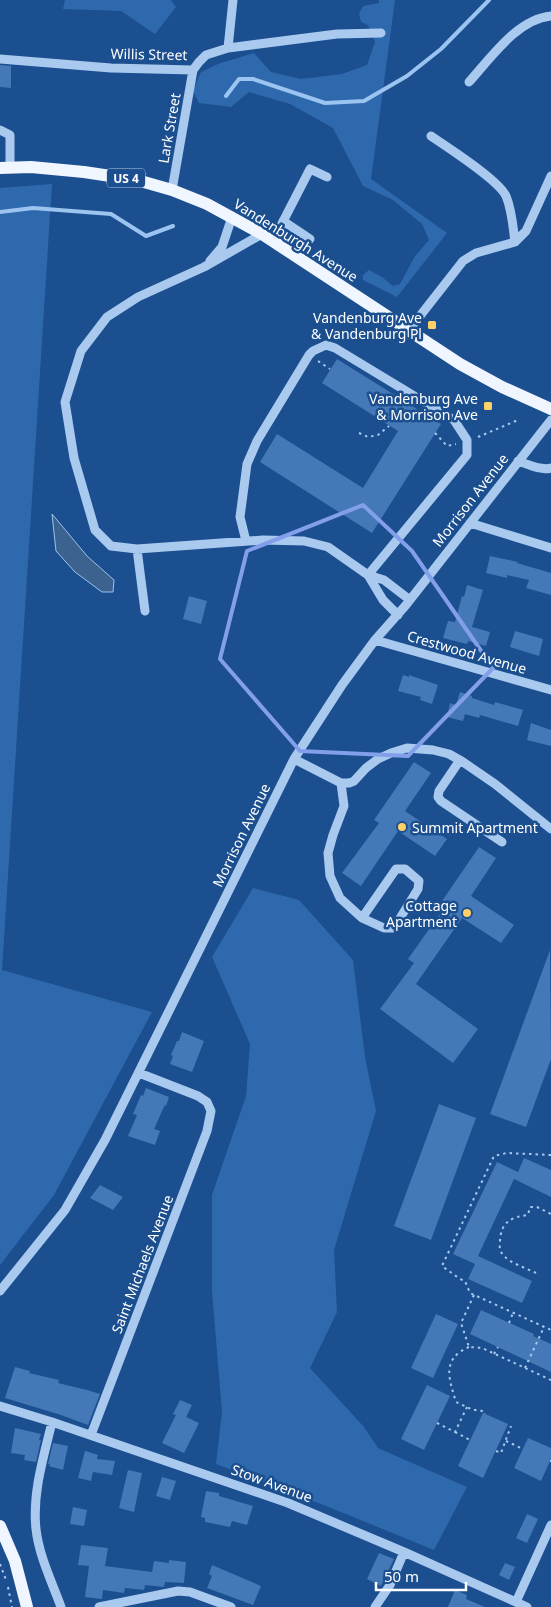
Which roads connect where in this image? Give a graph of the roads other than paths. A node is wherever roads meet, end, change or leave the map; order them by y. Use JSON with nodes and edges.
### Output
{"nodes":[{"id":1,"x":233,"y":0,"type":"edge"},
{"id":2,"x":551,"y":16,"type":"edge"},
{"id":3,"x":381,"y":33,"type":"dead end"},
{"id":4,"x":228,"y":48,"type":"junction"},
{"id":5,"x":0,"y":60,"type":"edge"},
{"id":6,"x":193,"y":70,"type":"junction"},
{"id":7,"x":469,"y":82,"type":"dead end"},
{"id":8,"x":0,"y":130,"type":"edge"},
{"id":9,"x":431,"y":136,"type":"dead end"},
{"id":10,"x":5,"y":167,"type":"edge"},
{"id":11,"x":551,"y":176,"type":"edge"},
{"id":12,"x":327,"y":177,"type":"dead end"},
{"id":13,"x":172,"y":190,"type":"junction"},
{"id":14,"x":232,"y":217,"type":"junction"},
{"id":15,"x":283,"y":221,"type":"junction"},
{"id":16,"x":268,"y":237,"type":"junction"},
{"id":17,"x":310,"y":239,"type":"dead end"},
{"id":18,"x":515,"y":242,"type":"junction"},
{"id":19,"x":204,"y":267,"type":"junction"},
{"id":20,"x":409,"y":330,"type":"junction"},
{"id":21,"x":551,"y":410,"type":"edge"},
{"id":22,"x":551,"y":420,"type":"edge"},
{"id":23,"x":518,"y":461,"type":"junction"},
{"id":24,"x":550,"y":470,"type":"edge"},
{"id":25,"x":470,"y":524,"type":"junction"},
{"id":26,"x":246,"y":541,"type":"junction"},
{"id":27,"x":551,"y":548,"type":"edge"},
{"id":28,"x":137,"y":549,"type":"junction"},
{"id":29,"x":368,"y":576,"type":"junction"},
{"id":30,"x":410,"y":600,"type":"junction"},
{"id":31,"x":146,"y":611,"type":"dead end"},
{"id":32,"x":398,"y":615,"type":"junction"},
{"id":33,"x":375,"y":640,"type":"junction"},
{"id":34,"x":551,"y":690,"type":"edge"},
{"id":35,"x":294,"y":759,"type":"junction"},
{"id":36,"x":460,"y":760,"type":"junction"},
{"id":37,"x":341,"y":783,"type":"junction"},
{"id":38,"x":551,"y":829,"type":"edge"},
{"id":39,"x":502,"y":842,"type":"dead end"},
{"id":40,"x":362,"y":918,"type":"junction"},
{"id":41,"x":140,"y":1073,"type":"junction"},
{"id":42,"x":0,"y":1291,"type":"edge"},
{"id":43,"x":0,"y":1406,"type":"edge"},
{"id":44,"x":52,"y":1422,"type":"junction"},
{"id":45,"x":91,"y":1435,"type":"junction"},
{"id":46,"x":551,"y":1524,"type":"edge"},
{"id":47,"x":0,"y":1526,"type":"edge"},
{"id":48,"x":404,"y":1552,"type":"junction"},
{"id":49,"x":516,"y":1602,"type":"junction"},
{"id":50,"x":28,"y":1607,"type":"edge"},
{"id":51,"x":61,"y":1607,"type":"edge"},
{"id":52,"x":99,"y":1607,"type":"edge"},
{"id":53,"x":231,"y":1607,"type":"edge"},
{"id":54,"x":375,"y":1607,"type":"edge"},
{"id":55,"x":527,"y":1607,"type":"edge"}],
"edges":[{"from":1,"to":4,"type":"street"},
{"from":2,"to":7,"type":"street"},
{"from":3,"to":4,"type":"street","name":"Willis Street"},
{"from":4,"to":6,"type":"street","name":"Willis Street"},
{"from":5,"to":6,"type":"street","name":"Willis Street"},
{"from":6,"to":13,"type":"street","name":"Lark Street"},
{"from":8,"to":10,"type":"street"},
{"from":9,"to":18,"type":"street"},
{"from":10,"to":13,"type":"main road","name":"Vandenburgh Avenue","number":"US 4"},
{"from":11,"to":18,"type":"street"},
{"from":12,"to":15,"type":"street"},
{"from":13,"to":14,"type":"main road","name":"Vandenburgh Avenue","number":"US 4"},
{"from":14,"to":16,"type":"main road","name":"Vandenburgh Avenue","number":"US 4"},
{"from":14,"to":19,"type":"street"},
{"from":15,"to":16,"type":"street"},
{"from":15,"to":17,"type":"street"},
{"from":16,"to":19,"type":"street"},
{"from":16,"to":20,"type":"main road","name":"Vandenburgh Avenue","number":"US 4"},
{"from":18,"to":20,"type":"street"},
{"from":19,"to":28,"type":"street"},
{"from":20,"to":21,"type":"main road","name":"Vandenburgh Avenue","number":"US 4"},
{"from":22,"to":23,"type":"street","name":"Morrison Avenue"},
{"from":23,"to":24,"type":"street"},
{"from":23,"to":25,"type":"street","name":"Morrison Avenue"},
{"from":25,"to":27,"type":"street"},
{"from":25,"to":30,"type":"street","name":"Morrison Avenue"},
{"from":26,"to":28,"type":"street"},
{"from":26,"to":29,"type":"street"},
{"from":26,"to":29,"type":"street"},
{"from":28,"to":31,"type":"street"},
{"from":29,"to":30,"type":"street"},
{"from":29,"to":32,"type":"street"},
{"from":30,"to":32,"type":"street","name":"Morrison Avenue"},
{"from":32,"to":33,"type":"street","name":"Morrison Avenue"},
{"from":33,"to":34,"type":"street","name":"Crestwood Avenue"},
{"from":33,"to":35,"type":"street","name":"Morrison Avenue"},
{"from":35,"to":37,"type":"street"},
{"from":35,"to":41,"type":"street","name":"Morrison Avenue"},
{"from":36,"to":37,"type":"street"},
{"from":36,"to":38,"type":"street"},
{"from":36,"to":39,"type":"street"},
{"from":37,"to":40,"type":"street"},
{"from":40,"to":40,"type":"street"},
{"from":41,"to":42,"type":"street","name":"Morrison Avenue"},
{"from":41,"to":45,"type":"street","name":"Saint Michaels Avenue"},
{"from":43,"to":44,"type":"street","name":"Stow Avenue"},
{"from":44,"to":45,"type":"street","name":"Stow Avenue"},
{"from":44,"to":51,"type":"street"},
{"from":45,"to":48,"type":"street","name":"Stow Avenue"},
{"from":46,"to":49,"type":"street"},
{"from":47,"to":50,"type":"main road"},
{"from":48,"to":49,"type":"street","name":"Stow Avenue"},
{"from":48,"to":54,"type":"street"},
{"from":49,"to":55,"type":"street","name":"Stow Avenue"},
{"from":52,"to":53,"type":"street"}]}
